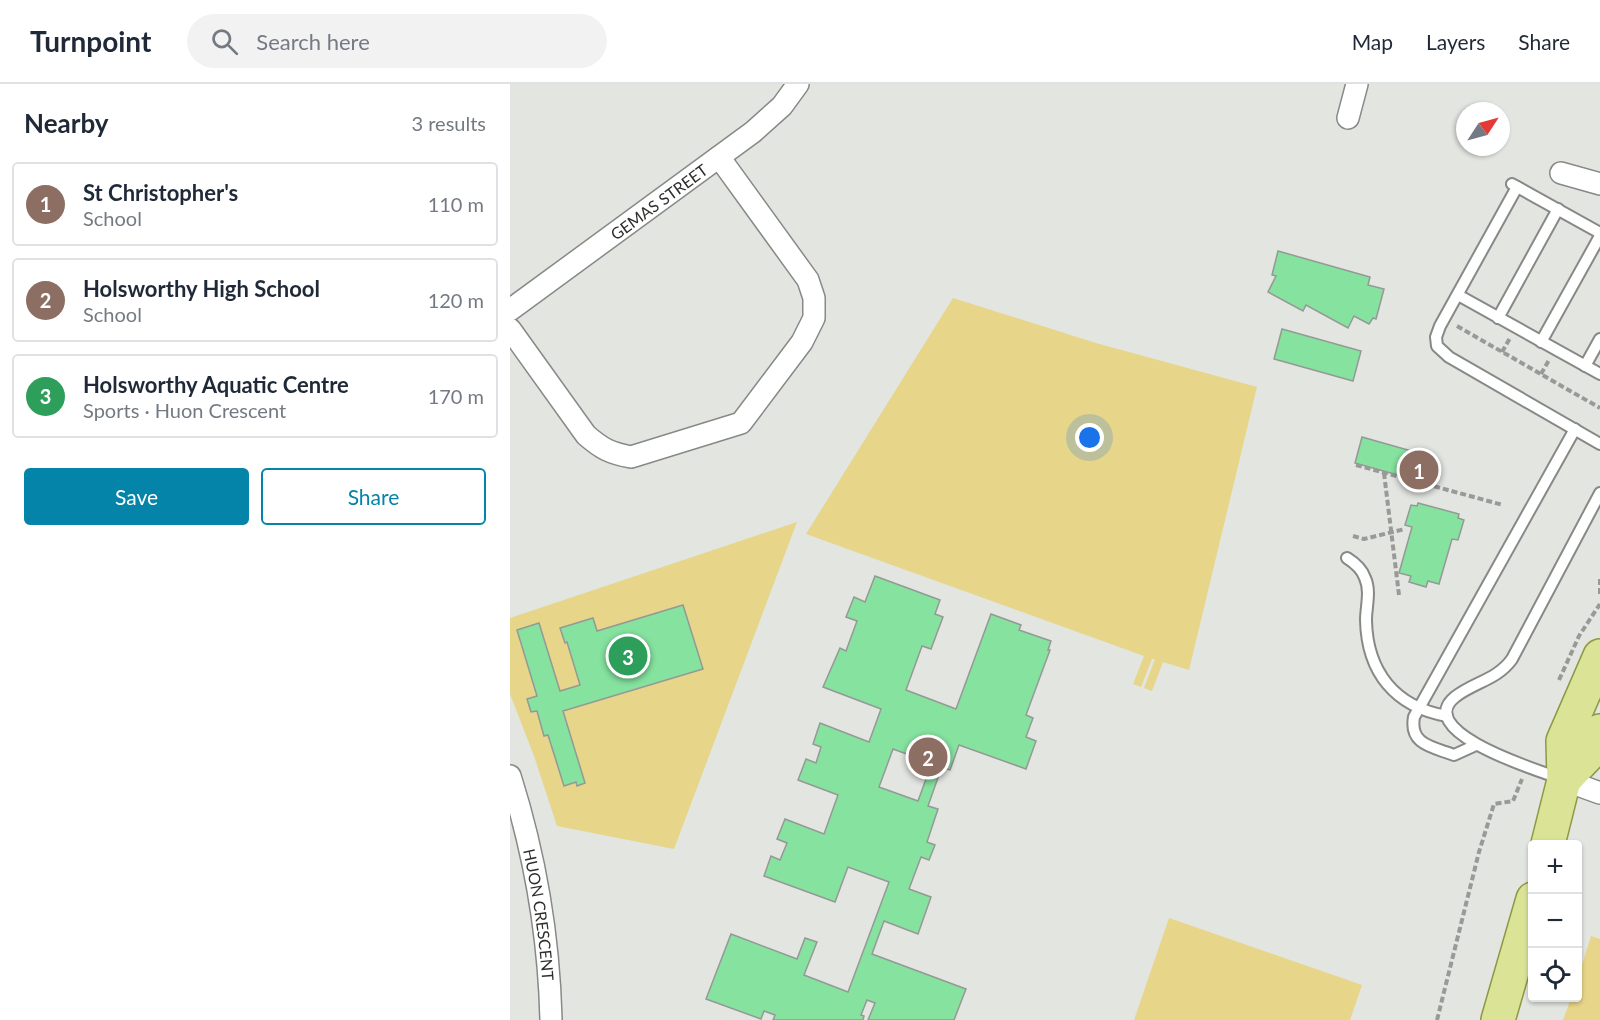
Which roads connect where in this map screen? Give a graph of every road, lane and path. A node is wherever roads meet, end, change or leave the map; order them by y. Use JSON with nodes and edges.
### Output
{"nodes":[{"id":1,"x":798,"y":84,"type":"edge"},
{"id":2,"x":1357,"y":84,"type":"edge"},
{"id":3,"x":1348,"y":118,"type":"dead end"},
{"id":4,"x":719,"y":157,"type":"junction"},
{"id":5,"x":1561,"y":173,"type":"dead end"},
{"id":6,"x":1600,"y":184,"type":"edge"},
{"id":7,"x":1558,"y":209,"type":"junction"},
{"id":8,"x":1600,"y":234,"type":"edge"},
{"id":9,"x":1458,"y":296,"type":"junction"},
{"id":10,"x":510,"y":310,"type":"edge"},
{"id":11,"x":1498,"y":318,"type":"junction"},
{"id":12,"x":1444,"y":319,"type":"junction"},
{"id":13,"x":510,"y":328,"type":"edge"},
{"id":14,"x":1600,"y":339,"type":"edge"},
{"id":15,"x":1541,"y":342,"type":"junction"},
{"id":16,"x":1585,"y":366,"type":"junction"},
{"id":17,"x":1600,"y":374,"type":"edge"},
{"id":18,"x":1600,"y":408,"type":"edge"},
{"id":19,"x":1575,"y":429,"type":"junction"},
{"id":20,"x":1600,"y":444,"type":"edge"},
{"id":21,"x":1356,"y":465,"type":"dead end"},
{"id":22,"x":1384,"y":473,"type":"junction"},
{"id":23,"x":1600,"y":493,"type":"edge"},
{"id":24,"x":1503,"y":505,"type":"dead end"},
{"id":25,"x":1406,"y":529,"type":"dead end"},
{"id":26,"x":1391,"y":533,"type":"junction"},
{"id":27,"x":1353,"y":536,"type":"dead end"},
{"id":28,"x":1347,"y":558,"type":"dead end"},
{"id":29,"x":1600,"y":579,"type":"edge"},
{"id":30,"x":1399,"y":595,"type":"dead end"},
{"id":31,"x":1600,"y":596,"type":"edge"},
{"id":32,"x":1600,"y":656,"type":"edge"},
{"id":33,"x":1419,"y":708,"type":"junction"},
{"id":34,"x":1447,"y":716,"type":"junction"},
{"id":35,"x":1600,"y":730,"type":"edge"},
{"id":36,"x":1476,"y":745,"type":"junction"},
{"id":37,"x":510,"y":776,"type":"edge"},
{"id":38,"x":1564,"y":780,"type":"junction"},
{"id":39,"x":1600,"y":793,"type":"edge"},
{"id":40,"x":1513,"y":801,"type":"dead end"},
{"id":41,"x":1549,"y":840,"type":"edge"},
{"id":42,"x":1528,"y":916,"type":"edge"},
{"id":43,"x":551,"y":1020,"type":"edge"},
{"id":44,"x":1437,"y":1020,"type":"edge"},
{"id":45,"x":1498,"y":1020,"type":"edge"}],
"edges":[{"from":1,"to":4,"type":"street","name":"GEMAS STREET"},
{"from":2,"to":3,"type":"street"},
{"from":4,"to":10,"type":"street","name":"GEMAS STREET"},
{"from":4,"to":13,"type":"street"},
{"from":5,"to":6,"type":"street"},
{"from":7,"to":8,"type":"lane"},
{"from":7,"to":9,"type":"lane"},
{"from":7,"to":11,"type":"lane"},
{"from":8,"to":15,"type":"lane"},
{"from":9,"to":11,"type":"lane"},
{"from":9,"to":12,"type":"lane"},
{"from":11,"to":15,"type":"lane"},
{"from":12,"to":18,"type":"path"},
{"from":12,"to":19,"type":"lane"},
{"from":14,"to":16,"type":"lane"},
{"from":15,"to":16,"type":"lane"},
{"from":16,"to":17,"type":"lane"},
{"from":19,"to":20,"type":"lane"},
{"from":19,"to":33,"type":"lane"},
{"from":21,"to":22,"type":"path"},
{"from":22,"to":24,"type":"path"},
{"from":22,"to":26,"type":"path"},
{"from":23,"to":34,"type":"lane"},
{"from":25,"to":26,"type":"path"},
{"from":26,"to":27,"type":"path"},
{"from":26,"to":30,"type":"path"},
{"from":28,"to":33,"type":"lane"},
{"from":29,"to":31,"type":"path"},
{"from":32,"to":38,"type":"main road"},
{"from":33,"to":34,"type":"lane"},
{"from":33,"to":36,"type":"lane"},
{"from":34,"to":36,"type":"lane"},
{"from":35,"to":38,"type":"main road"},
{"from":36,"to":38,"type":"lane"},
{"from":37,"to":43,"type":"street","name":"HUON CRESCENT"},
{"from":38,"to":39,"type":"street"},
{"from":38,"to":41,"type":"main road"},
{"from":40,"to":44,"type":"path"},
{"from":42,"to":45,"type":"main road"}]}
